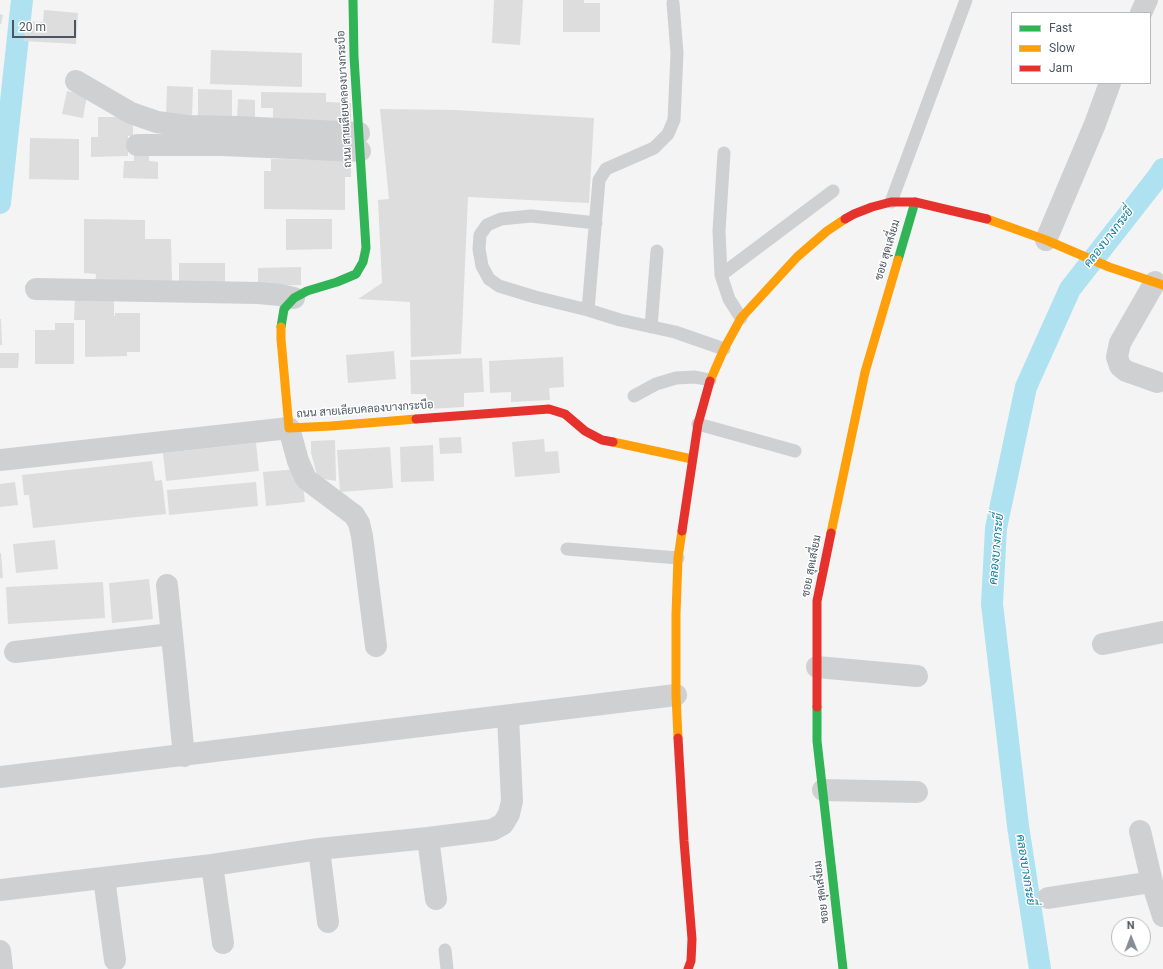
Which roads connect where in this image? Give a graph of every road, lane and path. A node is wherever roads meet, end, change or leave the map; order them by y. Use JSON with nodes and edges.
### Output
{"nodes":[{"id":1,"x":353,"y":0,"type":"edge"},
{"id":2,"x":966,"y":0,"type":"edge"},
{"id":3,"x":1146,"y":0,"type":"edge"},
{"id":4,"x":672,"y":3,"type":"dead end"},
{"id":5,"x":1141,"y":12,"type":"edge"},
{"id":6,"x":76,"y":81,"type":"dead end"},
{"id":7,"x":1110,"y":84,"type":"edge"},
{"id":8,"x":360,"y":142,"type":"junction"},
{"id":9,"x":137,"y":145,"type":"dead end"},
{"id":10,"x":724,"y":153,"type":"dead end"},
{"id":11,"x":833,"y":191,"type":"dead end"},
{"id":12,"x":891,"y":202,"type":"junction"},
{"id":13,"x":915,"y":202,"type":"junction"},
{"id":14,"x":596,"y":223,"type":"junction"},
{"id":15,"x":1046,"y":240,"type":"junction"},
{"id":16,"x":657,"y":251,"type":"dead end"},
{"id":17,"x":721,"y":275,"type":"junction"},
{"id":18,"x":1159,"y":283,"type":"edge"},
{"id":19,"x":36,"y":289,"type":"dead end"},
{"id":20,"x":294,"y":298,"type":"junction"},
{"id":21,"x":588,"y":310,"type":"junction"},
{"id":22,"x":741,"y":318,"type":"junction"},
{"id":23,"x":651,"y":327,"type":"junction"},
{"id":24,"x":724,"y":349,"type":"junction"},
{"id":25,"x":710,"y":380,"type":"junction"},
{"id":26,"x":1157,"y":382,"type":"dead end"},
{"id":27,"x":634,"y":396,"type":"dead end"},
{"id":28,"x":698,"y":424,"type":"junction"},
{"id":29,"x":289,"y":428,"type":"junction"},
{"id":30,"x":796,"y":451,"type":"dead end"},
{"id":31,"x":692,"y":459,"type":"junction"},
{"id":32,"x":0,"y":460,"type":"edge"},
{"id":33,"x":567,"y":549,"type":"dead end"},
{"id":34,"x":678,"y":558,"type":"junction"},
{"id":35,"x":167,"y":585,"type":"dead end"},
{"id":36,"x":1163,"y":632,"type":"edge"},
{"id":37,"x":171,"y":634,"type":"junction"},
{"id":38,"x":1103,"y":644,"type":"dead end"},
{"id":39,"x":376,"y":646,"type":"dead end"},
{"id":40,"x":15,"y":652,"type":"dead end"},
{"id":41,"x":817,"y":667,"type":"junction"},
{"id":42,"x":917,"y":676,"type":"dead end"},
{"id":43,"x":676,"y":696,"type":"junction"},
{"id":44,"x":508,"y":716,"type":"junction"},
{"id":45,"x":184,"y":756,"type":"junction"},
{"id":46,"x":0,"y":777,"type":"edge"},
{"id":47,"x":823,"y":790,"type":"junction"},
{"id":48,"x":917,"y":792,"type":"dead end"},
{"id":49,"x":1140,"y":831,"type":"dead end"},
{"id":50,"x":428,"y":838,"type":"junction"},
{"id":51,"x":319,"y":849,"type":"junction"},
{"id":52,"x":212,"y":865,"type":"junction"},
{"id":53,"x":104,"y":878,"type":"junction"},
{"id":54,"x":1152,"y":882,"type":"junction"},
{"id":55,"x":0,"y":890,"type":"edge"},
{"id":56,"x":1048,"y":898,"type":"dead end"},
{"id":57,"x":436,"y":899,"type":"dead end"},
{"id":58,"x":1163,"y":916,"type":"edge"},
{"id":59,"x":328,"y":922,"type":"dead end"},
{"id":60,"x":223,"y":943,"type":"dead end"},
{"id":61,"x":445,"y":950,"type":"dead end"},
{"id":62,"x":0,"y":951,"type":"edge"},
{"id":63,"x":115,"y":960,"type":"dead end"},
{"id":64,"x":2,"y":969,"type":"edge"},
{"id":65,"x":447,"y":969,"type":"edge"},
{"id":66,"x":688,"y":969,"type":"edge"},
{"id":67,"x":843,"y":969,"type":"edge"}],
"edges":[{"from":1,"to":8,"type":"street","name":"ถนน สายเลียบคลองบางกระบือ"},
{"from":2,"to":12,"type":"lane"},
{"from":3,"to":5,"type":"street"},
{"from":4,"to":14,"type":"lane"},
{"from":6,"to":8,"type":"street"},
{"from":7,"to":15,"type":"street"},
{"from":8,"to":9,"type":"street"},
{"from":8,"to":20,"type":"street","name":"ถนน สายเลียบคลองบางกระบือ"},
{"from":10,"to":17,"type":"lane"},
{"from":11,"to":17,"type":"lane"},
{"from":12,"to":13,"type":"street"},
{"from":12,"to":22,"type":"street"},
{"from":13,"to":15,"type":"street"},
{"from":13,"to":41,"type":"street","name":"ซอย สุดเสงี่ยม"},
{"from":14,"to":21,"type":"lane"},
{"from":14,"to":21,"type":"lane"},
{"from":15,"to":18,"type":"street"},
{"from":16,"to":23,"type":"lane"},
{"from":17,"to":22,"type":"lane"},
{"from":18,"to":26,"type":"street"},
{"from":19,"to":20,"type":"street"},
{"from":20,"to":29,"type":"street","name":"ถนน สายเลียบคลองบางกระบือ"},
{"from":21,"to":23,"type":"lane"},
{"from":22,"to":24,"type":"street"},
{"from":23,"to":24,"type":"lane"},
{"from":24,"to":25,"type":"street"},
{"from":25,"to":27,"type":"lane"},
{"from":25,"to":28,"type":"street"},
{"from":28,"to":30,"type":"lane"},
{"from":28,"to":31,"type":"street"},
{"from":29,"to":31,"type":"street","name":"ถนน สายเลียบคลองบางกระบือ"},
{"from":29,"to":32,"type":"street"},
{"from":29,"to":39,"type":"street"},
{"from":31,"to":34,"type":"street"},
{"from":33,"to":34,"type":"lane"},
{"from":34,"to":43,"type":"street"},
{"from":35,"to":37,"type":"street"},
{"from":36,"to":38,"type":"street"},
{"from":37,"to":40,"type":"street"},
{"from":37,"to":45,"type":"street"},
{"from":41,"to":42,"type":"street"},
{"from":41,"to":47,"type":"street","name":"ซอย สุดเสงี่ยม"},
{"from":43,"to":44,"type":"street"},
{"from":43,"to":66,"type":"street"},
{"from":44,"to":45,"type":"street"},
{"from":44,"to":50,"type":"street"},
{"from":45,"to":46,"type":"street"},
{"from":47,"to":48,"type":"street"},
{"from":47,"to":67,"type":"street","name":"ซอย สุดเสงี่ยม"},
{"from":49,"to":54,"type":"street"},
{"from":50,"to":51,"type":"street"},
{"from":50,"to":57,"type":"street"},
{"from":51,"to":52,"type":"street"},
{"from":51,"to":59,"type":"street"},
{"from":52,"to":53,"type":"street"},
{"from":52,"to":60,"type":"street"},
{"from":53,"to":55,"type":"street"},
{"from":53,"to":63,"type":"street"},
{"from":54,"to":56,"type":"street"},
{"from":54,"to":58,"type":"street"},
{"from":61,"to":65,"type":"lane"},
{"from":62,"to":64,"type":"street"}]}
